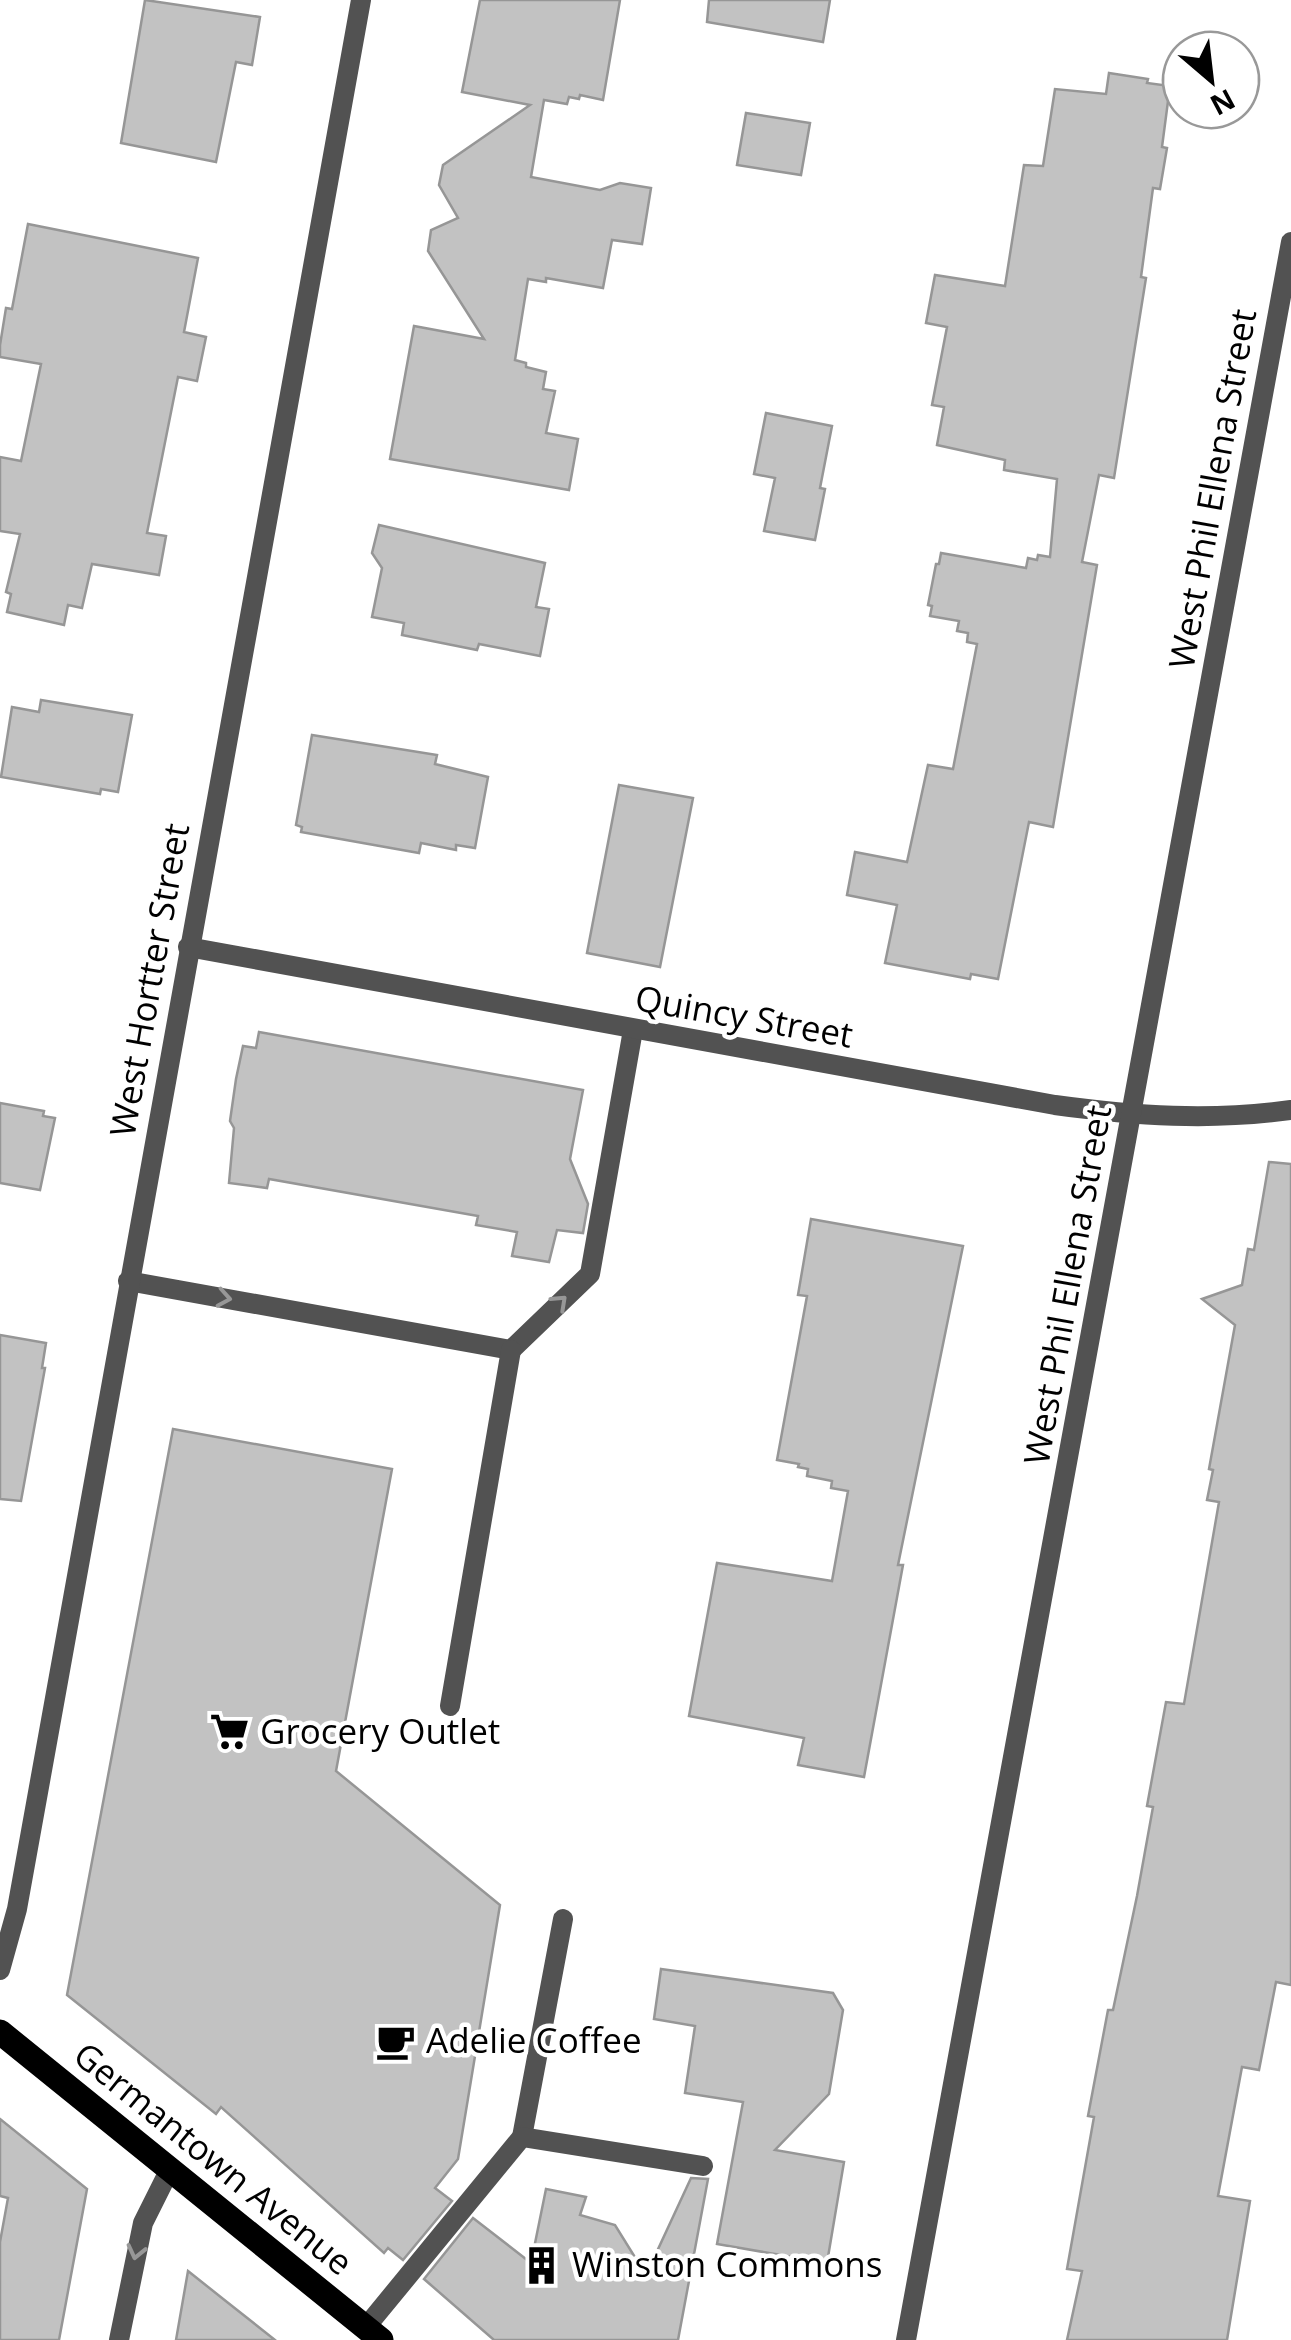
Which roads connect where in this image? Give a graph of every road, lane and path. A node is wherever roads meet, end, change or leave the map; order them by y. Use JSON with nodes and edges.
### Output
{"nodes":[{"id":1,"x":360,"y":0,"type":"edge"},
{"id":2,"x":1291,"y":242,"type":"edge"},
{"id":3,"x":188,"y":947,"type":"junction"},
{"id":4,"x":632,"y":1030,"type":"junction"},
{"id":5,"x":1291,"y":1110,"type":"edge"},
{"id":6,"x":1132,"y":1115,"type":"junction"},
{"id":7,"x":128,"y":1280,"type":"junction"},
{"id":8,"x":512,"y":1350,"type":"junction"},
{"id":9,"x":450,"y":1706,"type":"dead end"},
{"id":10,"x":563,"y":1919,"type":"dead end"},
{"id":11,"x":0,"y":1970,"type":"edge"},
{"id":12,"x":0,"y":2032,"type":"edge"},
{"id":13,"x":522,"y":2137,"type":"junction"},
{"id":14,"x":703,"y":2166,"type":"dead end"},
{"id":15,"x":170,"y":2169,"type":"junction"},
{"id":16,"x":373,"y":2334,"type":"edge"},
{"id":17,"x":119,"y":2340,"type":"edge"},
{"id":18,"x":906,"y":2340,"type":"edge"}],
"edges":[{"from":1,"to":3,"type":"street","name":"West Hortter Street"},
{"from":2,"to":6,"type":"street","name":"West Phil Ellena Street"},
{"from":3,"to":4,"type":"street","name":"Quincy Street"},
{"from":3,"to":7,"type":"street","name":"West Hortter Street"},
{"from":4,"to":6,"type":"street","name":"Quincy Street"},
{"from":8,"to":4,"type":"street","one_way":true},
{"from":5,"to":6,"type":"street","name":"Quincy Street"},
{"from":6,"to":18,"type":"street","name":"West Phil Ellena Street"},
{"from":7,"to":8,"type":"street","one_way":true},
{"from":7,"to":11,"type":"street","name":"West Hortter Street"},
{"from":8,"to":9,"type":"street"},
{"from":10,"to":13,"type":"street"},
{"from":12,"to":15,"type":"main road","name":"Germantown Avenue"},
{"from":13,"to":14,"type":"street"},
{"from":13,"to":16,"type":"street"},
{"from":15,"to":16,"type":"main road","name":"Germantown Avenue"},
{"from":15,"to":17,"type":"street","one_way":true}]}
